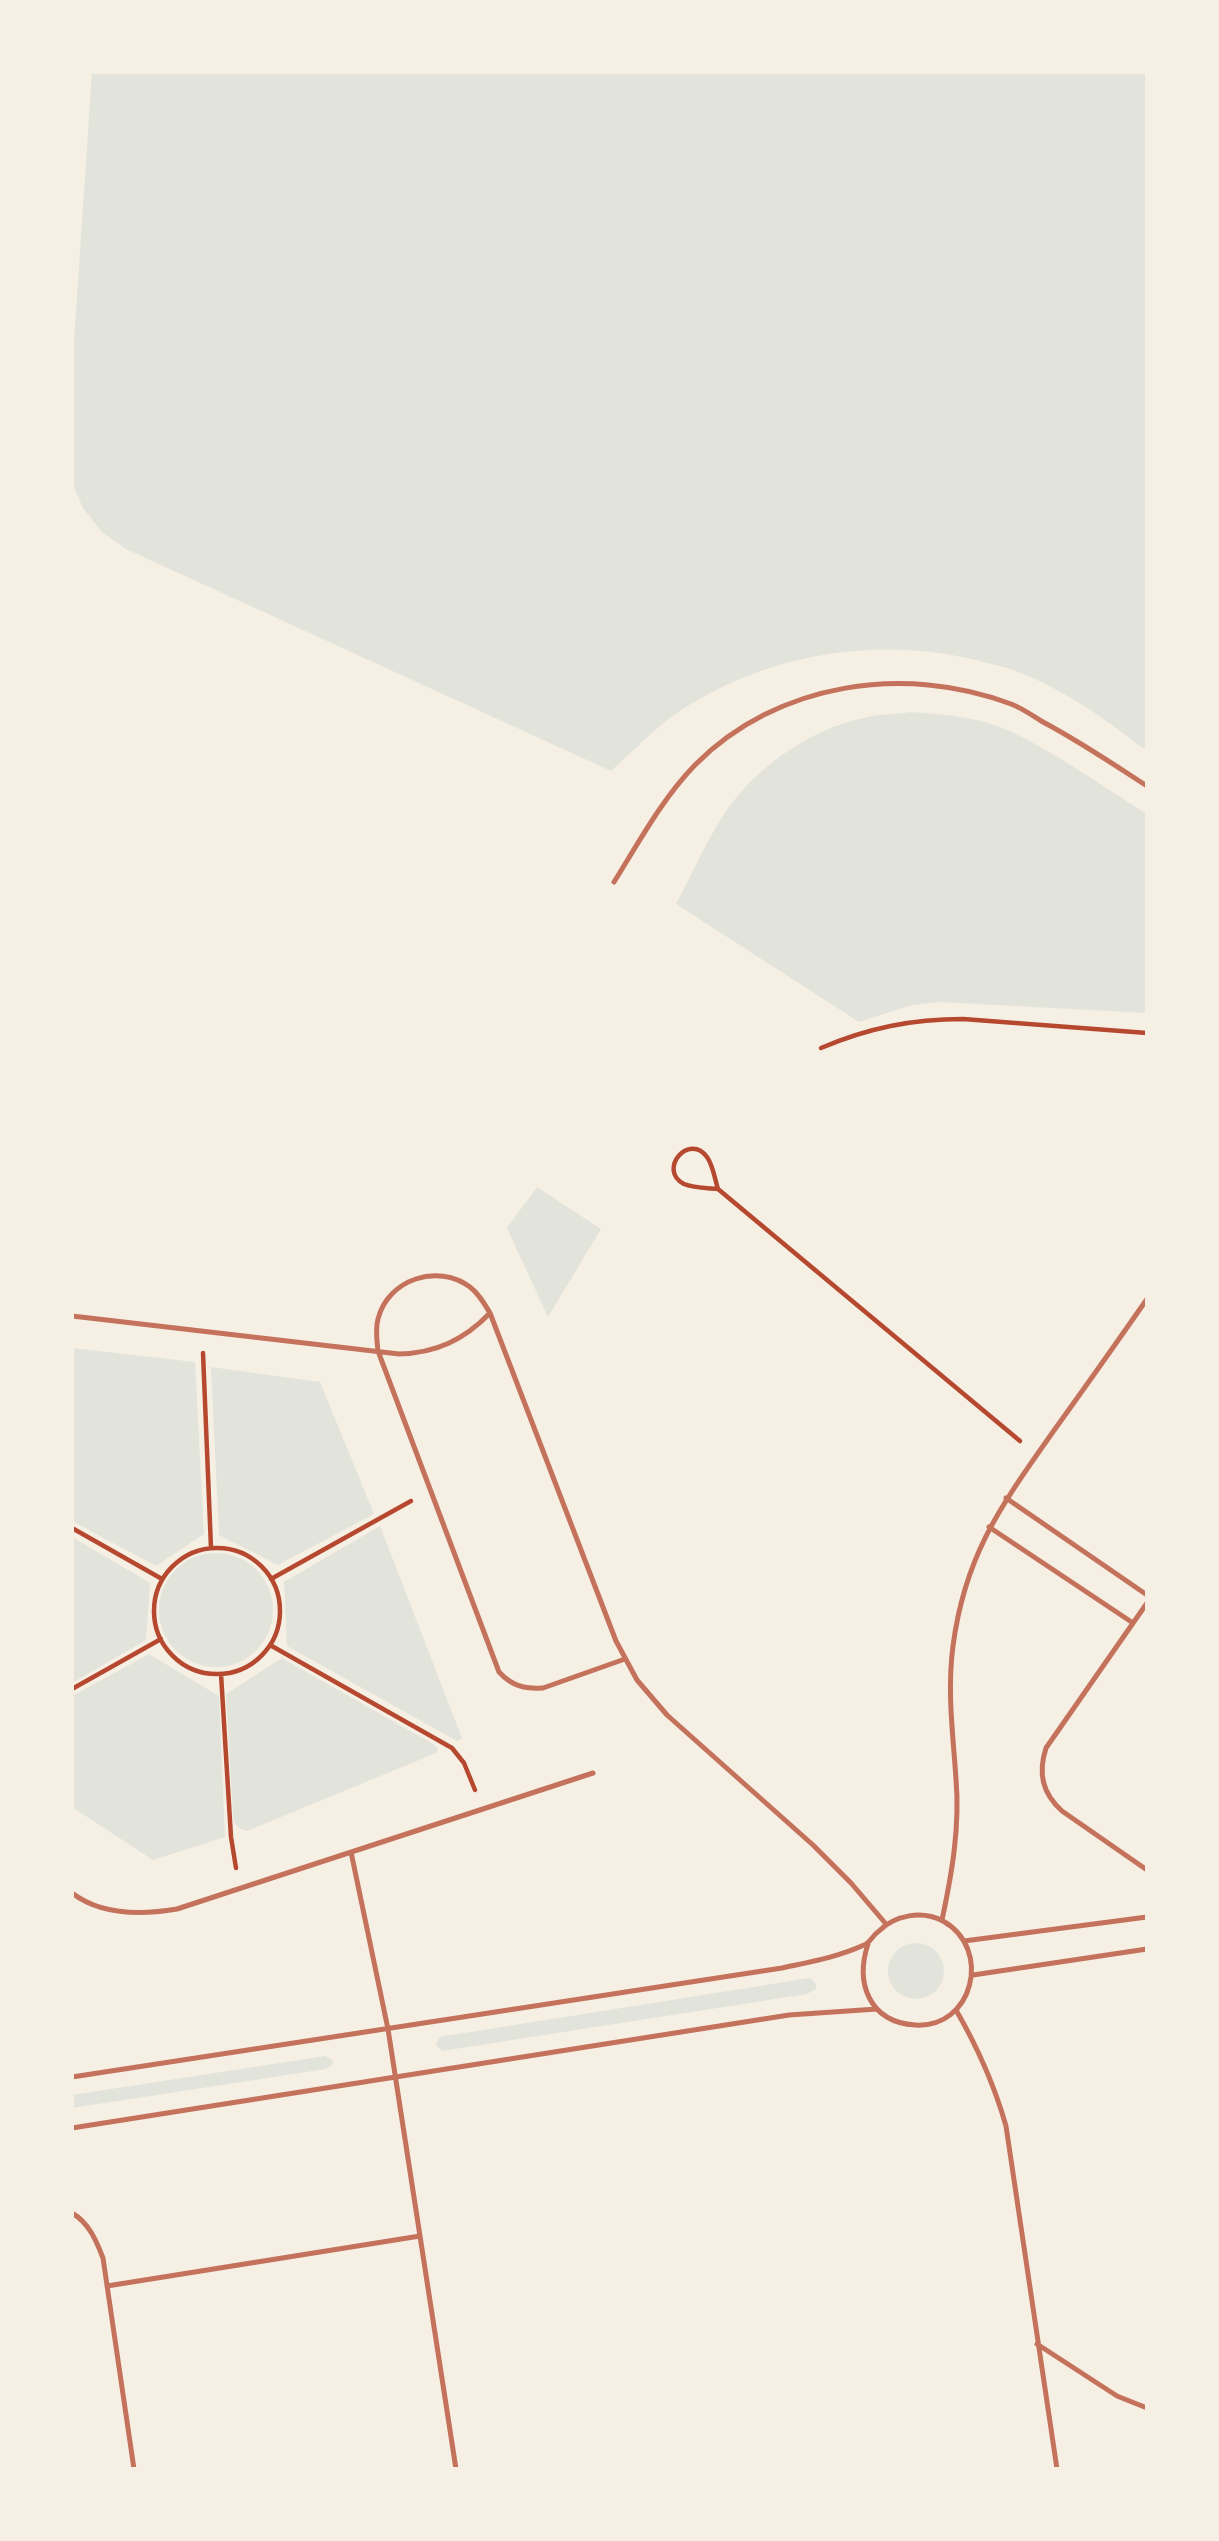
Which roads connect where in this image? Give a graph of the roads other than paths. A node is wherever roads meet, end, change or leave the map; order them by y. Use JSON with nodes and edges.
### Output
{"nodes":[{"id":1,"x":1147,"y":786,"type":"edge"},
{"id":2,"x":614,"y":882,"type":"dead end"},
{"id":3,"x":1147,"y":1299,"type":"edge"},
{"id":4,"x":490,"y":1313,"type":"junction"},
{"id":5,"x":72,"y":1317,"type":"edge"},
{"id":6,"x":378,"y":1351,"type":"junction"},
{"id":7,"x":1006,"y":1498,"type":"junction"},
{"id":8,"x":989,"y":1527,"type":"junction"},
{"id":9,"x":1147,"y":1595,"type":"edge"},
{"id":10,"x":1147,"y":1603,"type":"edge"},
{"id":11,"x":1133,"y":1623,"type":"junction"},
{"id":12,"x":625,"y":1660,"type":"junction"},
{"id":13,"x":593,"y":1773,"type":"dead end"},
{"id":14,"x":351,"y":1852,"type":"junction"},
{"id":15,"x":1147,"y":1870,"type":"edge"},
{"id":16,"x":72,"y":1893,"type":"edge"},
{"id":17,"x":1147,"y":1917,"type":"edge"},
{"id":18,"x":942,"y":1920,"type":"junction"},
{"id":19,"x":886,"y":1924,"type":"junction"},
{"id":20,"x":964,"y":1941,"type":"junction"},
{"id":21,"x":867,"y":1944,"type":"junction"},
{"id":22,"x":1147,"y":1949,"type":"edge"},
{"id":23,"x":972,"y":1975,"type":"junction"},
{"id":24,"x":877,"y":2009,"type":"junction"},
{"id":25,"x":956,"y":2010,"type":"junction"},
{"id":26,"x":388,"y":2029,"type":"junction"},
{"id":27,"x":72,"y":2077,"type":"edge"},
{"id":28,"x":396,"y":2077,"type":"junction"},
{"id":29,"x":72,"y":2128,"type":"edge"},
{"id":30,"x":72,"y":2214,"type":"edge"},
{"id":31,"x":420,"y":2236,"type":"junction"},
{"id":32,"x":107,"y":2286,"type":"junction"},
{"id":33,"x":1037,"y":2344,"type":"junction"},
{"id":34,"x":1147,"y":2409,"type":"edge"},
{"id":35,"x":134,"y":2469,"type":"edge"},
{"id":36,"x":456,"y":2469,"type":"edge"},
{"id":37,"x":1057,"y":2469,"type":"edge"}],
"edges":[{"from":1,"to":2,"type":"lane"},
{"from":3,"to":7,"type":"lane"},
{"from":4,"to":6,"type":"lane"},
{"from":4,"to":6,"type":"lane"},
{"from":4,"to":12,"type":"lane"},
{"from":5,"to":6,"type":"lane"},
{"from":6,"to":12,"type":"lane"},
{"from":7,"to":8,"type":"lane"},
{"from":7,"to":9,"type":"lane"},
{"from":8,"to":11,"type":"lane"},
{"from":8,"to":18,"type":"lane"},
{"from":10,"to":11,"type":"lane"},
{"from":11,"to":15,"type":"lane"},
{"from":12,"to":19,"type":"lane"},
{"from":13,"to":14,"type":"lane"},
{"from":14,"to":16,"type":"lane"},
{"from":14,"to":26,"type":"lane"},
{"from":17,"to":20,"type":"lane"},
{"from":18,"to":19,"type":"lane"},
{"from":18,"to":20,"type":"lane"},
{"from":19,"to":21,"type":"lane"},
{"from":20,"to":23,"type":"lane"},
{"from":21,"to":24,"type":"lane"},
{"from":21,"to":26,"type":"lane"},
{"from":22,"to":23,"type":"lane"},
{"from":23,"to":25,"type":"lane"},
{"from":24,"to":25,"type":"lane"},
{"from":24,"to":28,"type":"lane"},
{"from":25,"to":33,"type":"lane"},
{"from":26,"to":27,"type":"lane"},
{"from":26,"to":28,"type":"lane"},
{"from":28,"to":29,"type":"lane"},
{"from":28,"to":31,"type":"lane"},
{"from":30,"to":32,"type":"lane"},
{"from":31,"to":32,"type":"lane"},
{"from":31,"to":36,"type":"lane"},
{"from":32,"to":35,"type":"lane"},
{"from":33,"to":34,"type":"lane"},
{"from":33,"to":37,"type":"lane"}]}
